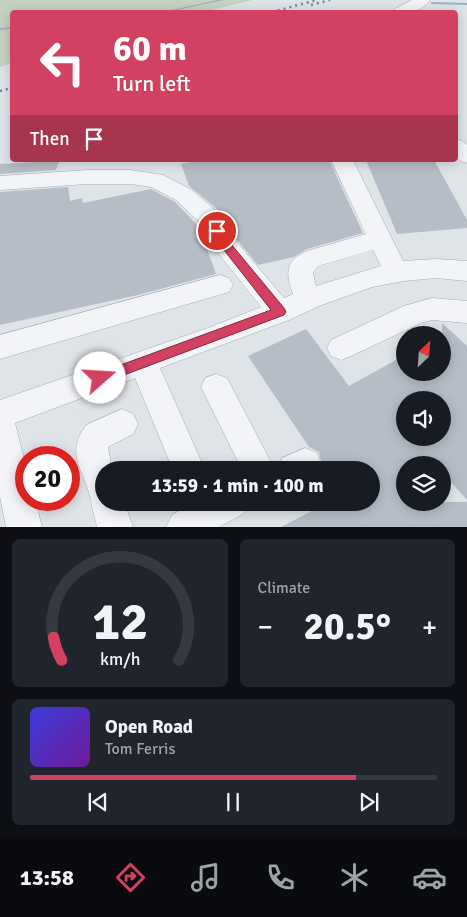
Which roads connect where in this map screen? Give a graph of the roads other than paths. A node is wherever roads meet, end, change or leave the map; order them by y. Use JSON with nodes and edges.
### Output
{"nodes":[{"id":1,"x":423,"y":0,"type":"edge"},
{"id":2,"x":404,"y":10,"type":"edge"},
{"id":3,"x":343,"y":162,"type":"edge"},
{"id":4,"x":0,"y":182,"type":"edge"},
{"id":5,"x":380,"y":239,"type":"junction"},
{"id":6,"x":467,"y":271,"type":"edge"},
{"id":7,"x":396,"y":272,"type":"junction"},
{"id":8,"x":220,"y":285,"type":"dead end"},
{"id":9,"x":309,"y":300,"type":"junction"},
{"id":10,"x":280,"y":312,"type":"junction"},
{"id":11,"x":467,"y":312,"type":"edge"},
{"id":12,"x":0,"y":347,"type":"edge"},
{"id":13,"x":341,"y":348,"type":"dead end"},
{"id":14,"x":143,"y":362,"type":"junction"},
{"id":15,"x":216,"y":387,"type":"dead end"},
{"id":16,"x":0,"y":414,"type":"edge"},
{"id":17,"x":122,"y":424,"type":"dead end"},
{"id":18,"x":0,"y":425,"type":"edge"},
{"id":19,"x":185,"y":461,"type":"edge"},
{"id":20,"x":254,"y":461,"type":"edge"},
{"id":21,"x":95,"y":466,"type":"edge"},
{"id":22,"x":5,"y":472,"type":"edge"},
{"id":23,"x":110,"y":511,"type":"edge"},
{"id":24,"x":24,"y":527,"type":"edge"},
{"id":25,"x":115,"y":527,"type":"edge"}],
"edges":[{"from":1,"to":2,"type":"lane"},
{"from":3,"to":5,"type":"lane"},
{"from":4,"to":10,"type":"lane"},
{"from":5,"to":7,"type":"lane"},
{"from":5,"to":9,"type":"lane"},
{"from":6,"to":7,"type":"lane"},
{"from":7,"to":9,"type":"lane"},
{"from":8,"to":12,"type":"lane"},
{"from":9,"to":10,"type":"lane"},
{"from":10,"to":14,"type":"lane"},
{"from":11,"to":13,"type":"lane"},
{"from":14,"to":16,"type":"lane"},
{"from":14,"to":19,"type":"lane"},
{"from":15,"to":20,"type":"lane"},
{"from":17,"to":21,"type":"lane"},
{"from":18,"to":22,"type":"lane"},
{"from":22,"to":24,"type":"lane"},
{"from":23,"to":25,"type":"lane"}]}
